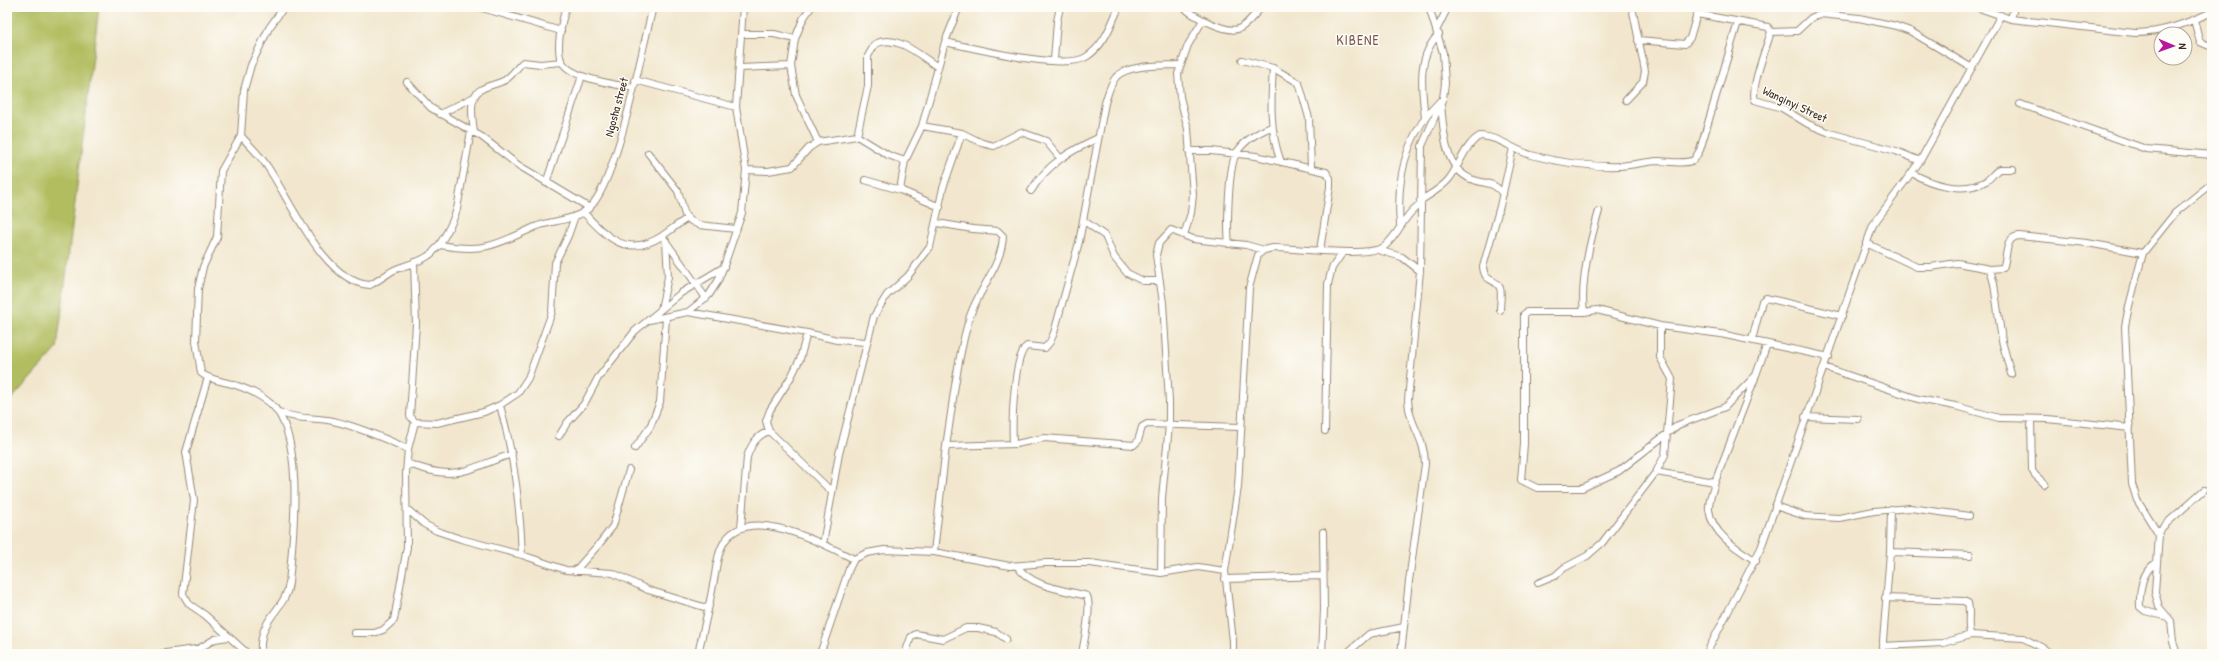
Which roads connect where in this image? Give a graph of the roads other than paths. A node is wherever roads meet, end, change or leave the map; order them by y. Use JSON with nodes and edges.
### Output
{"nodes":[{"id":1,"x":284,"y":7,"type":"edge"},
{"id":2,"x":479,"y":7,"type":"edge"},
{"id":3,"x":566,"y":7,"type":"edge"},
{"id":4,"x":652,"y":7,"type":"edge"},
{"id":5,"x":743,"y":7,"type":"edge"},
{"id":6,"x":811,"y":7,"type":"edge"},
{"id":7,"x":951,"y":7,"type":"edge"},
{"id":8,"x":1060,"y":7,"type":"edge"},
{"id":9,"x":1119,"y":7,"type":"edge"},
{"id":10,"x":1184,"y":7,"type":"edge"},
{"id":11,"x":1262,"y":7,"type":"edge"},
{"id":12,"x":1429,"y":7,"type":"edge"},
{"id":13,"x":1448,"y":7,"type":"edge"},
{"id":14,"x":1632,"y":7,"type":"edge"},
{"id":15,"x":1699,"y":7,"type":"edge"},
{"id":16,"x":1976,"y":7,"type":"edge"},
{"id":17,"x":2014,"y":7,"type":"edge"},
{"id":18,"x":958,"y":8,"type":"edge"},
{"id":19,"x":2212,"y":12,"type":"edge"},
{"id":20,"x":1697,"y":14,"type":"junction"},
{"id":21,"x":2001,"y":15,"type":"junction"},
{"id":22,"x":2011,"y":19,"type":"junction"},
{"id":23,"x":1203,"y":20,"type":"junction"},
{"id":24,"x":2194,"y":20,"type":"junction"},
{"id":25,"x":1738,"y":22,"type":"junction"},
{"id":26,"x":561,"y":30,"type":"junction"},
{"id":27,"x":1438,"y":32,"type":"junction"},
{"id":28,"x":1771,"y":32,"type":"junction"},
{"id":29,"x":742,"y":34,"type":"junction"},
{"id":30,"x":795,"y":39,"type":"junction"},
{"id":31,"x":1638,"y":40,"type":"junction"},
{"id":32,"x":945,"y":42,"type":"junction"},
{"id":33,"x":2212,"y":47,"type":"edge"},
{"id":34,"x":1054,"y":60,"type":"junction"},
{"id":35,"x":1242,"y":60,"type":"dead end"},
{"id":36,"x":562,"y":62,"type":"junction"},
{"id":37,"x":1180,"y":65,"type":"junction"},
{"id":38,"x":791,"y":66,"type":"junction"},
{"id":39,"x":938,"y":67,"type":"junction"},
{"id":40,"x":740,"y":68,"type":"junction"},
{"id":41,"x":1273,"y":68,"type":"junction"},
{"id":42,"x":1972,"y":68,"type":"junction"},
{"id":43,"x":582,"y":76,"type":"junction"},
{"id":44,"x":635,"y":80,"type":"junction"},
{"id":45,"x":407,"y":82,"type":"dead end"},
{"id":46,"x":633,"y":88,"type":"junction"},
{"id":47,"x":474,"y":97,"type":"junction"},
{"id":48,"x":1626,"y":100,"type":"dead end"},
{"id":49,"x":1442,"y":101,"type":"junction"},
{"id":50,"x":2020,"y":104,"type":"dead end"},
{"id":51,"x":736,"y":107,"type":"junction"},
{"id":52,"x":440,"y":114,"type":"junction"},
{"id":53,"x":1426,"y":118,"type":"junction"},
{"id":54,"x":922,"y":126,"type":"junction"},
{"id":55,"x":1271,"y":127,"type":"junction"},
{"id":56,"x":472,"y":132,"type":"junction"},
{"id":57,"x":962,"y":133,"type":"junction"},
{"id":58,"x":241,"y":136,"type":"junction"},
{"id":59,"x":857,"y":136,"type":"junction"},
{"id":60,"x":1098,"y":138,"type":"junction"},
{"id":61,"x":818,"y":142,"type":"junction"},
{"id":62,"x":1513,"y":148,"type":"junction"},
{"id":63,"x":1189,"y":151,"type":"junction"},
{"id":64,"x":648,"y":153,"type":"dead end"},
{"id":65,"x":1236,"y":153,"type":"junction"},
{"id":66,"x":2212,"y":155,"type":"edge"},
{"id":67,"x":1060,"y":158,"type":"junction"},
{"id":68,"x":905,"y":161,"type":"junction"},
{"id":69,"x":1920,"y":161,"type":"junction"},
{"id":70,"x":1281,"y":162,"type":"junction"},
{"id":71,"x":1311,"y":167,"type":"junction"},
{"id":72,"x":1457,"y":168,"type":"junction"},
{"id":73,"x":2013,"y":169,"type":"dead end"},
{"id":74,"x":746,"y":170,"type":"junction"},
{"id":75,"x":1912,"y":173,"type":"junction"},
{"id":76,"x":865,"y":180,"type":"dead end"},
{"id":77,"x":546,"y":183,"type":"junction"},
{"id":78,"x":2212,"y":183,"type":"edge"},
{"id":79,"x":900,"y":190,"type":"junction"},
{"id":80,"x":1030,"y":191,"type":"dead end"},
{"id":81,"x":1503,"y":194,"type":"junction"},
{"id":82,"x":1420,"y":203,"type":"junction"},
{"id":83,"x":940,"y":207,"type":"junction"},
{"id":84,"x":590,"y":208,"type":"junction"},
{"id":85,"x":583,"y":212,"type":"junction"},
{"id":86,"x":1599,"y":212,"type":"dead end"},
{"id":87,"x":575,"y":216,"type":"junction"},
{"id":88,"x":688,"y":218,"type":"junction"},
{"id":89,"x":1083,"y":220,"type":"junction"},
{"id":90,"x":937,"y":223,"type":"junction"},
{"id":91,"x":1400,"y":225,"type":"junction"},
{"id":92,"x":736,"y":229,"type":"junction"},
{"id":93,"x":1184,"y":235,"type":"junction"},
{"id":94,"x":664,"y":239,"type":"junction"},
{"id":95,"x":1866,"y":243,"type":"junction"},
{"id":96,"x":1229,"y":244,"type":"junction"},
{"id":97,"x":440,"y":245,"type":"junction"},
{"id":98,"x":1264,"y":250,"type":"junction"},
{"id":99,"x":1320,"y":250,"type":"junction"},
{"id":100,"x":1378,"y":250,"type":"junction"},
{"id":101,"x":1343,"y":252,"type":"junction"},
{"id":102,"x":2143,"y":253,"type":"junction"},
{"id":103,"x":414,"y":262,"type":"junction"},
{"id":104,"x":724,"y":267,"type":"junction"},
{"id":105,"x":1990,"y":269,"type":"junction"},
{"id":106,"x":1420,"y":271,"type":"junction"},
{"id":107,"x":1160,"y":281,"type":"junction"},
{"id":108,"x":694,"y":284,"type":"junction"},
{"id":109,"x":706,"y":298,"type":"junction"},
{"id":110,"x":661,"y":309,"type":"junction"},
{"id":111,"x":1500,"y":310,"type":"dead end"},
{"id":112,"x":688,"y":312,"type":"junction"},
{"id":113,"x":1584,"y":312,"type":"junction"},
{"id":114,"x":1842,"y":316,"type":"junction"},
{"id":115,"x":666,"y":318,"type":"junction"},
{"id":116,"x":649,"y":320,"type":"junction"},
{"id":117,"x":1660,"y":326,"type":"junction"},
{"id":118,"x":807,"y":333,"type":"junction"},
{"id":119,"x":1752,"y":340,"type":"junction"},
{"id":120,"x":866,"y":342,"type":"junction"},
{"id":121,"x":1767,"y":344,"type":"junction"},
{"id":122,"x":1829,"y":357,"type":"junction"},
{"id":123,"x":1824,"y":366,"type":"junction"},
{"id":124,"x":2011,"y":374,"type":"dead end"},
{"id":125,"x":1756,"y":375,"type":"junction"},
{"id":126,"x":208,"y":378,"type":"junction"},
{"id":127,"x":500,"y":405,"type":"junction"},
{"id":128,"x":279,"y":412,"type":"junction"},
{"id":129,"x":1805,"y":417,"type":"junction"},
{"id":130,"x":2031,"y":419,"type":"junction"},
{"id":131,"x":1858,"y":420,"type":"dead end"},
{"id":132,"x":415,"y":422,"type":"junction"},
{"id":133,"x":1169,"y":425,"type":"junction"},
{"id":134,"x":1241,"y":427,"type":"junction"},
{"id":135,"x":2130,"y":428,"type":"junction"},
{"id":136,"x":769,"y":431,"type":"junction"},
{"id":137,"x":1325,"y":431,"type":"dead end"},
{"id":138,"x":1667,"y":433,"type":"junction"},
{"id":139,"x":559,"y":436,"type":"dead end"},
{"id":140,"x":1013,"y":444,"type":"junction"},
{"id":141,"x":946,"y":446,"type":"junction"},
{"id":142,"x":635,"y":448,"type":"dead end"},
{"id":143,"x":408,"y":449,"type":"junction"},
{"id":144,"x":512,"y":454,"type":"junction"},
{"id":145,"x":407,"y":463,"type":"junction"},
{"id":146,"x":629,"y":470,"type":"dead end"},
{"id":147,"x":1656,"y":472,"type":"junction"},
{"id":148,"x":1715,"y":482,"type":"junction"},
{"id":149,"x":2045,"y":484,"type":"dead end"},
{"id":150,"x":2204,"y":490,"type":"dead end"},
{"id":151,"x":831,"y":491,"type":"junction"},
{"id":152,"x":1775,"y":506,"type":"junction"},
{"id":153,"x":407,"y":509,"type":"junction"},
{"id":154,"x":1891,"y":509,"type":"junction"},
{"id":155,"x":1969,"y":516,"type":"dead end"},
{"id":156,"x":741,"y":528,"type":"junction"},
{"id":157,"x":1323,"y":532,"type":"dead end"},
{"id":158,"x":2157,"y":532,"type":"junction"},
{"id":159,"x":823,"y":544,"type":"junction"},
{"id":160,"x":934,"y":552,"type":"junction"},
{"id":161,"x":1890,"y":552,"type":"junction"},
{"id":162,"x":522,"y":555,"type":"junction"},
{"id":163,"x":1970,"y":556,"type":"dead end"},
{"id":164,"x":854,"y":559,"type":"junction"},
{"id":165,"x":1756,"y":561,"type":"junction"},
{"id":166,"x":2156,"y":562,"type":"junction"},
{"id":167,"x":1018,"y":566,"type":"junction"},
{"id":168,"x":575,"y":571,"type":"junction"},
{"id":169,"x":1225,"y":571,"type":"junction"},
{"id":170,"x":1161,"y":573,"type":"junction"},
{"id":171,"x":1323,"y":576,"type":"junction"},
{"id":172,"x":1225,"y":579,"type":"junction"},
{"id":173,"x":1538,"y":583,"type":"dead end"},
{"id":174,"x":1885,"y":598,"type":"junction"},
{"id":175,"x":707,"y":608,"type":"junction"},
{"id":176,"x":2168,"y":617,"type":"junction"},
{"id":177,"x":1404,"y":627,"type":"junction"},
{"id":178,"x":354,"y":633,"type":"dead end"},
{"id":179,"x":1971,"y":635,"type":"junction"},
{"id":180,"x":228,"y":637,"type":"junction"},
{"id":181,"x":1006,"y":639,"type":"dead end"},
{"id":182,"x":1882,"y":646,"type":"junction"},
{"id":183,"x":2041,"y":647,"type":"junction"},
{"id":184,"x":196,"y":649,"type":"junction"},
{"id":185,"x":158,"y":654,"type":"edge"},
{"id":186,"x":190,"y":654,"type":"edge"},
{"id":187,"x":248,"y":654,"type":"edge"},
{"id":188,"x":261,"y":654,"type":"edge"},
{"id":189,"x":698,"y":654,"type":"edge"},
{"id":190,"x":820,"y":654,"type":"edge"},
{"id":191,"x":904,"y":654,"type":"edge"},
{"id":192,"x":1082,"y":654,"type":"edge"},
{"id":193,"x":1232,"y":654,"type":"edge"},
{"id":194,"x":1322,"y":654,"type":"edge"},
{"id":195,"x":1346,"y":654,"type":"edge"},
{"id":196,"x":1401,"y":654,"type":"edge"},
{"id":197,"x":1706,"y":654,"type":"edge"},
{"id":198,"x":1882,"y":654,"type":"edge"},
{"id":199,"x":2040,"y":654,"type":"edge"},
{"id":200,"x":2052,"y":654,"type":"edge"},
{"id":201,"x":2177,"y":654,"type":"edge"}],
"edges":[{"from":1,"to":58,"type":"street"},
{"from":2,"to":26,"type":"street"},
{"from":3,"to":26,"type":"street"},
{"from":4,"to":44,"type":"street","name":"Ngosha street"},
{"from":5,"to":29,"type":"street"},
{"from":6,"to":30,"type":"street"},
{"from":7,"to":18,"type":"street"},
{"from":8,"to":34,"type":"street"},
{"from":9,"to":34,"type":"street"},
{"from":10,"to":23,"type":"street"},
{"from":11,"to":23,"type":"street"},
{"from":12,"to":27,"type":"street"},
{"from":13,"to":27,"type":"street"},
{"from":14,"to":31,"type":"street"},
{"from":15,"to":20,"type":"street"},
{"from":16,"to":21,"type":"street"},
{"from":17,"to":22,"type":"street"},
{"from":18,"to":32,"type":"street"},
{"from":19,"to":24,"type":"street"},
{"from":20,"to":25,"type":"street"},
{"from":20,"to":31,"type":"street"},
{"from":21,"to":22,"type":"street"},
{"from":21,"to":42,"type":"street"},
{"from":22,"to":24,"type":"street"},
{"from":23,"to":37,"type":"street"},
{"from":24,"to":33,"type":"street"},
{"from":25,"to":28,"type":"street"},
{"from":25,"to":62,"type":"street"},
{"from":26,"to":36,"type":"street"},
{"from":27,"to":49,"type":"street"},
{"from":27,"to":53,"type":"street"},
{"from":28,"to":42,"type":"street"},
{"from":28,"to":69,"type":"street","name":"Wanginyi Street"},
{"from":29,"to":30,"type":"street"},
{"from":29,"to":40,"type":"street"},
{"from":30,"to":38,"type":"street"},
{"from":31,"to":48,"type":"street"},
{"from":32,"to":34,"type":"street"},
{"from":32,"to":39,"type":"street"},
{"from":35,"to":41,"type":"street"},
{"from":36,"to":43,"type":"street"},
{"from":36,"to":47,"type":"street"},
{"from":37,"to":60,"type":"street"},
{"from":37,"to":63,"type":"street"},
{"from":38,"to":40,"type":"street"},
{"from":38,"to":61,"type":"street"},
{"from":39,"to":54,"type":"street"},
{"from":39,"to":59,"type":"street"},
{"from":40,"to":51,"type":"street"},
{"from":41,"to":55,"type":"street"},
{"from":41,"to":71,"type":"street"},
{"from":42,"to":69,"type":"street"},
{"from":43,"to":46,"type":"street"},
{"from":43,"to":77,"type":"street"},
{"from":44,"to":46,"type":"street","name":"Ngosha street"},
{"from":44,"to":51,"type":"street"},
{"from":45,"to":52,"type":"street"},
{"from":46,"to":84,"type":"street","name":"Ngosha street"},
{"from":47,"to":52,"type":"street"},
{"from":47,"to":56,"type":"street"},
{"from":49,"to":53,"type":"street"},
{"from":49,"to":72,"type":"street"},
{"from":49,"to":82,"type":"street"},
{"from":50,"to":66,"type":"street"},
{"from":51,"to":74,"type":"street"},
{"from":52,"to":56,"type":"street"},
{"from":53,"to":91,"type":"street"},
{"from":54,"to":57,"type":"street"},
{"from":54,"to":68,"type":"street"},
{"from":55,"to":65,"type":"street"},
{"from":55,"to":70,"type":"street"},
{"from":56,"to":77,"type":"street"},
{"from":56,"to":97,"type":"street"},
{"from":57,"to":67,"type":"street"},
{"from":57,"to":83,"type":"street"},
{"from":58,"to":103,"type":"street"},
{"from":58,"to":126,"type":"street"},
{"from":59,"to":61,"type":"street"},
{"from":59,"to":68,"type":"street"},
{"from":60,"to":67,"type":"street"},
{"from":60,"to":89,"type":"street"},
{"from":61,"to":74,"type":"street"},
{"from":62,"to":72,"type":"street"},
{"from":62,"to":81,"type":"street"},
{"from":63,"to":65,"type":"street"},
{"from":63,"to":93,"type":"street"},
{"from":64,"to":88,"type":"street"},
{"from":65,"to":70,"type":"street"},
{"from":65,"to":96,"type":"street"},
{"from":67,"to":80,"type":"street"},
{"from":68,"to":79,"type":"street"},
{"from":69,"to":75,"type":"street"},
{"from":70,"to":71,"type":"street"},
{"from":71,"to":99,"type":"street"},
{"from":72,"to":81,"type":"street"},
{"from":72,"to":82,"type":"street"},
{"from":73,"to":75,"type":"street"},
{"from":74,"to":92,"type":"street"},
{"from":75,"to":95,"type":"street"},
{"from":76,"to":79,"type":"street"},
{"from":77,"to":84,"type":"street"},
{"from":78,"to":102,"type":"street"},
{"from":79,"to":83,"type":"street"},
{"from":81,"to":111,"type":"street"},
{"from":82,"to":91,"type":"street"},
{"from":82,"to":106,"type":"street"},
{"from":83,"to":90,"type":"street"},
{"from":84,"to":85,"type":"street"},
{"from":85,"to":87,"type":"street"},
{"from":85,"to":94,"type":"street"},
{"from":86,"to":113,"type":"street"},
{"from":87,"to":97,"type":"street"},
{"from":87,"to":127,"type":"street"},
{"from":88,"to":92,"type":"street"},
{"from":88,"to":94,"type":"street"},
{"from":89,"to":107,"type":"street"},
{"from":89,"to":140,"type":"street"},
{"from":90,"to":120,"type":"street"},
{"from":90,"to":141,"type":"street"},
{"from":91,"to":100,"type":"street"},
{"from":92,"to":104,"type":"street"},
{"from":93,"to":96,"type":"street"},
{"from":93,"to":107,"type":"street"},
{"from":94,"to":108,"type":"street"},
{"from":94,"to":110,"type":"street"},
{"from":95,"to":105,"type":"street"},
{"from":95,"to":114,"type":"street"},
{"from":96,"to":98,"type":"street"},
{"from":97,"to":103,"type":"street"},
{"from":98,"to":99,"type":"street"},
{"from":98,"to":134,"type":"street"},
{"from":99,"to":101,"type":"street"},
{"from":100,"to":101,"type":"street"},
{"from":100,"to":106,"type":"street"},
{"from":101,"to":137,"type":"street"},
{"from":102,"to":105,"type":"street"},
{"from":102,"to":135,"type":"street"},
{"from":103,"to":132,"type":"street"},
{"from":104,"to":108,"type":"street"},
{"from":104,"to":109,"type":"street"},
{"from":105,"to":124,"type":"street"},
{"from":106,"to":177,"type":"street"},
{"from":107,"to":133,"type":"street"},
{"from":108,"to":109,"type":"street"},
{"from":108,"to":110,"type":"street"},
{"from":109,"to":112,"type":"street"},
{"from":110,"to":116,"type":"street"},
{"from":112,"to":115,"type":"street"},
{"from":112,"to":118,"type":"street"},
{"from":113,"to":117,"type":"street"},
{"from":113,"to":138,"type":"street"},
{"from":114,"to":119,"type":"street"},
{"from":114,"to":122,"type":"street"},
{"from":115,"to":116,"type":"street"},
{"from":115,"to":142,"type":"street"},
{"from":116,"to":139,"type":"street"},
{"from":117,"to":119,"type":"street"},
{"from":117,"to":138,"type":"street"},
{"from":118,"to":120,"type":"street"},
{"from":118,"to":136,"type":"street"},
{"from":119,"to":121,"type":"street"},
{"from":120,"to":151,"type":"street"},
{"from":121,"to":122,"type":"street"},
{"from":121,"to":125,"type":"street"},
{"from":122,"to":123,"type":"street"},
{"from":123,"to":129,"type":"street"},
{"from":123,"to":130,"type":"street"},
{"from":125,"to":138,"type":"street"},
{"from":125,"to":148,"type":"street"},
{"from":126,"to":128,"type":"street"},
{"from":126,"to":180,"type":"street"},
{"from":127,"to":132,"type":"street"},
{"from":127,"to":144,"type":"street"},
{"from":128,"to":143,"type":"street"},
{"from":128,"to":188,"type":"street"},
{"from":129,"to":131,"type":"street"},
{"from":129,"to":152,"type":"street"},
{"from":130,"to":135,"type":"street"},
{"from":130,"to":149,"type":"street"},
{"from":132,"to":143,"type":"street"},
{"from":133,"to":134,"type":"street"},
{"from":133,"to":140,"type":"street"},
{"from":133,"to":170,"type":"street"},
{"from":134,"to":169,"type":"street"},
{"from":135,"to":158,"type":"street"},
{"from":136,"to":151,"type":"street"},
{"from":136,"to":156,"type":"street"},
{"from":138,"to":147,"type":"street"},
{"from":140,"to":141,"type":"street"},
{"from":141,"to":160,"type":"street"},
{"from":143,"to":145,"type":"street"},
{"from":144,"to":145,"type":"street"},
{"from":144,"to":162,"type":"street"},
{"from":145,"to":153,"type":"street"},
{"from":146,"to":168,"type":"street"},
{"from":147,"to":148,"type":"street"},
{"from":147,"to":173,"type":"street"},
{"from":148,"to":165,"type":"street"},
{"from":150,"to":158,"type":"street"},
{"from":151,"to":159,"type":"street"},
{"from":152,"to":154,"type":"street"},
{"from":152,"to":165,"type":"street"},
{"from":153,"to":162,"type":"street"},
{"from":153,"to":178,"type":"street"},
{"from":154,"to":155,"type":"street"},
{"from":154,"to":161,"type":"street"},
{"from":156,"to":159,"type":"street"},
{"from":156,"to":175,"type":"street"},
{"from":157,"to":171,"type":"street"},
{"from":158,"to":166,"type":"street"},
{"from":159,"to":164,"type":"street"},
{"from":160,"to":164,"type":"street"},
{"from":160,"to":167,"type":"street"},
{"from":161,"to":163,"type":"street"},
{"from":161,"to":174,"type":"street"},
{"from":162,"to":168,"type":"street"},
{"from":164,"to":190,"type":"street"},
{"from":165,"to":197,"type":"street"},
{"from":166,"to":176,"type":"street"},
{"from":166,"to":176,"type":"street"},
{"from":167,"to":170,"type":"street"},
{"from":167,"to":192,"type":"street"},
{"from":168,"to":175,"type":"street"},
{"from":169,"to":170,"type":"street"},
{"from":169,"to":172,"type":"street"},
{"from":171,"to":172,"type":"street"},
{"from":171,"to":194,"type":"street"},
{"from":172,"to":193,"type":"street"},
{"from":174,"to":179,"type":"street"},
{"from":174,"to":182,"type":"street"},
{"from":175,"to":189,"type":"street"},
{"from":176,"to":201,"type":"street"},
{"from":177,"to":195,"type":"street"},
{"from":177,"to":196,"type":"street"},
{"from":179,"to":182,"type":"street"},
{"from":179,"to":183,"type":"street"},
{"from":180,"to":184,"type":"street"},
{"from":180,"to":187,"type":"street"},
{"from":181,"to":191,"type":"street"},
{"from":182,"to":198,"type":"street"},
{"from":183,"to":199,"type":"street"},
{"from":183,"to":200,"type":"street"},
{"from":184,"to":185,"type":"street"},
{"from":184,"to":186,"type":"street"}]}
